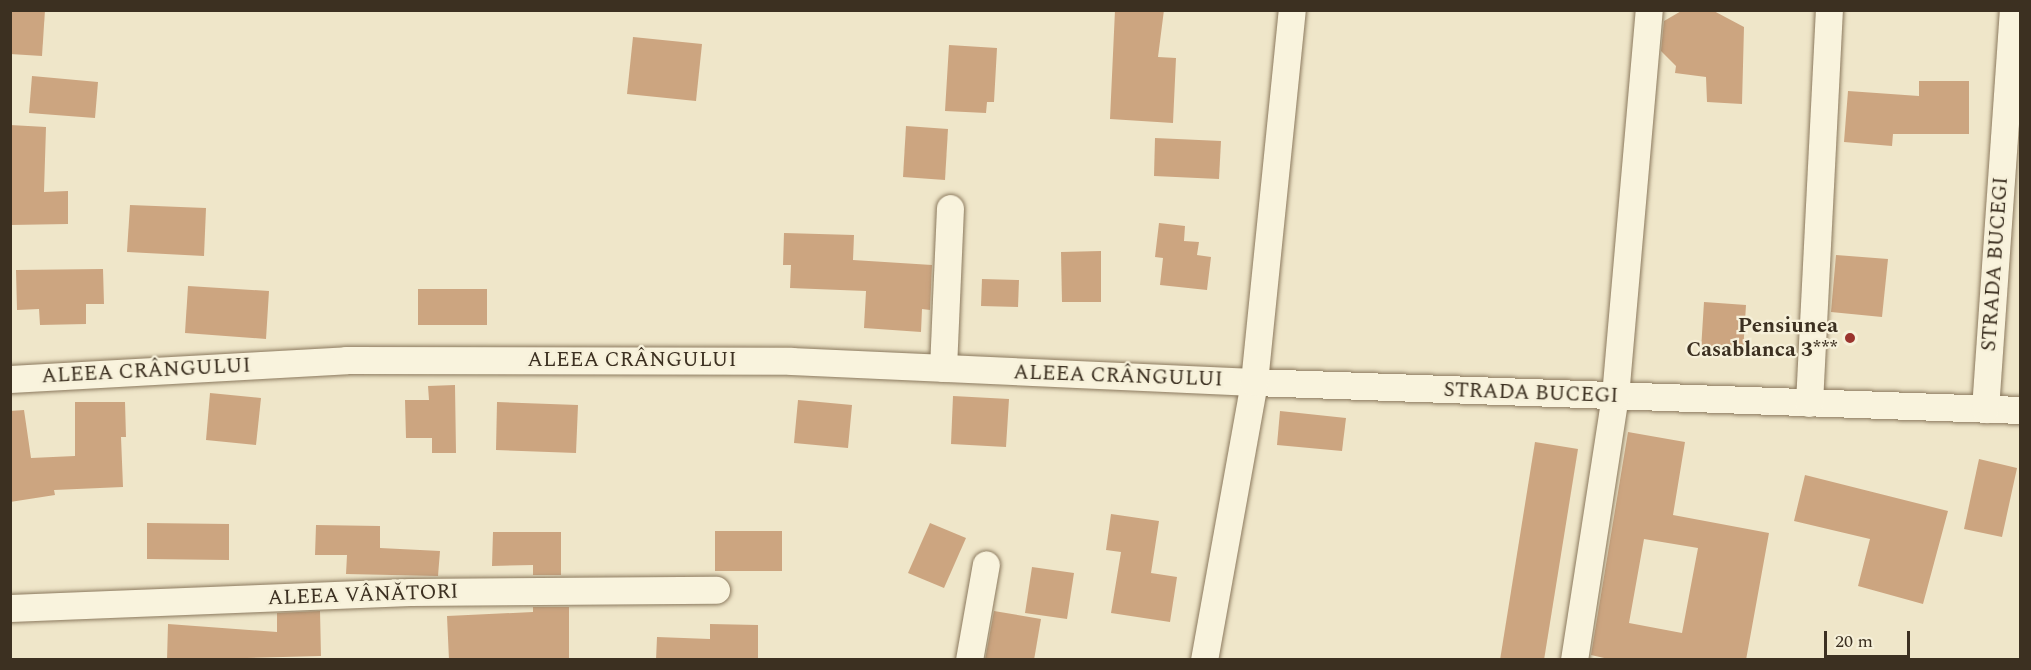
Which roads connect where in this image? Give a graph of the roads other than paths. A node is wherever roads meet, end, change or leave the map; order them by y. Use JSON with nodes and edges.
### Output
{"nodes":[{"id":1,"x":1292,"y":10,"type":"edge"},
{"id":2,"x":1649,"y":10,"type":"edge"},
{"id":3,"x":1829,"y":10,"type":"edge"},
{"id":4,"x":2013,"y":10,"type":"edge"},
{"id":5,"x":950,"y":208,"type":"dead end"},
{"id":6,"x":943,"y":368,"type":"junction"},
{"id":7,"x":10,"y":379,"type":"edge"},
{"id":8,"x":1254,"y":382,"type":"junction"},
{"id":9,"x":1615,"y":396,"type":"junction"},
{"id":10,"x":1809,"y":403,"type":"junction"},
{"id":11,"x":1985,"y":409,"type":"junction"},
{"id":12,"x":2020,"y":410,"type":"edge"},
{"id":13,"x":986,"y":564,"type":"dead end"},
{"id":14,"x":716,"y":590,"type":"dead end"},
{"id":15,"x":10,"y":608,"type":"edge"},
{"id":16,"x":969,"y":660,"type":"edge"},
{"id":17,"x":1204,"y":660,"type":"edge"},
{"id":18,"x":1574,"y":660,"type":"edge"}],
"edges":[{"from":1,"to":8,"type":"street"},
{"from":2,"to":9,"type":"street"},
{"from":3,"to":10,"type":"street"},
{"from":4,"to":11,"type":"street","name":"STRADA BUCEGI"},
{"from":5,"to":6,"type":"street"},
{"from":6,"to":7,"type":"street","name":"ALEEA CRÂNGULUI"},
{"from":6,"to":8,"type":"street","name":"ALEEA CRÂNGULUI"},
{"from":8,"to":9,"type":"street","name":"STRADA BUCEGI"},
{"from":8,"to":17,"type":"street"},
{"from":9,"to":10,"type":"street","name":"STRADA BUCEGI"},
{"from":9,"to":18,"type":"street"},
{"from":10,"to":11,"type":"street","name":"STRADA BUCEGI"},
{"from":11,"to":12,"type":"street","name":"STRADA BUCEGI"},
{"from":13,"to":16,"type":"street"},
{"from":14,"to":15,"type":"street","name":"ALEEA VÂNĂTORI"}]}
